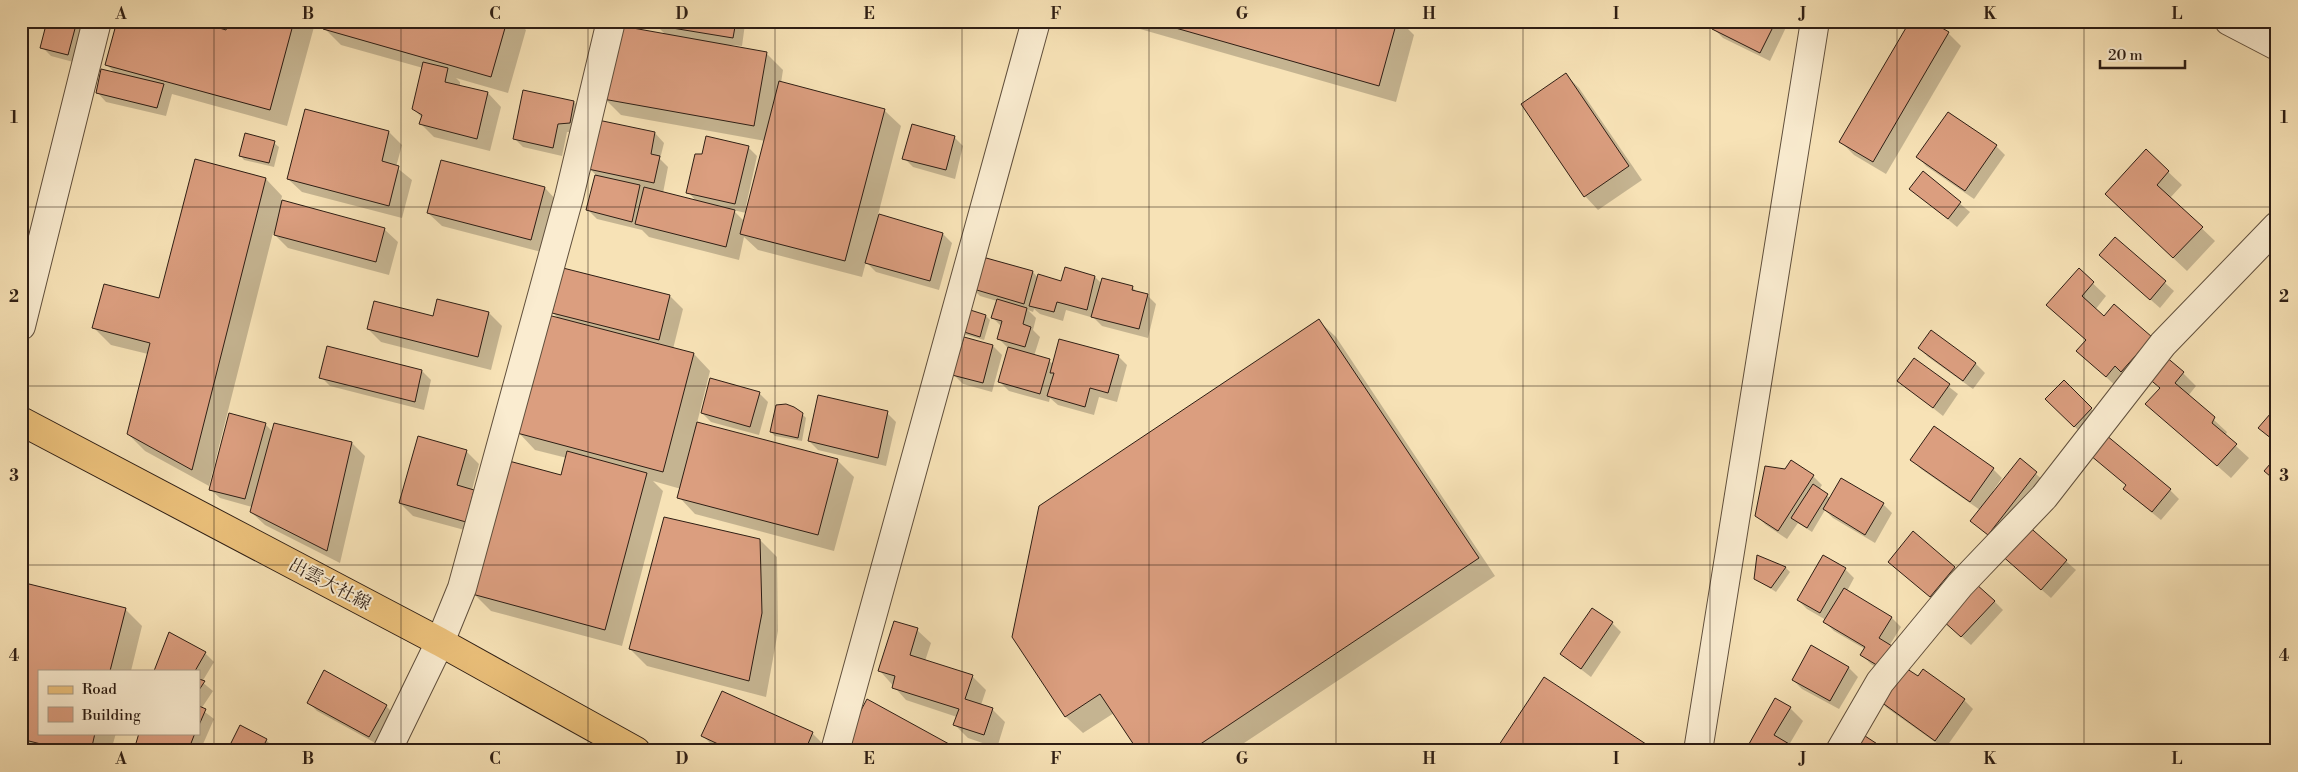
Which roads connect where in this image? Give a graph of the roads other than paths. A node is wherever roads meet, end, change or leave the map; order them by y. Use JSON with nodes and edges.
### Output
{"nodes":[{"id":1,"x":97,"y":21,"type":"edge"},
{"id":2,"x":611,"y":21,"type":"edge"},
{"id":3,"x":1036,"y":21,"type":"edge"},
{"id":4,"x":1816,"y":21,"type":"edge"},
{"id":5,"x":2229,"y":21,"type":"edge"},
{"id":6,"x":2277,"y":46,"type":"edge"},
{"id":7,"x":2277,"y":226,"type":"edge"},
{"id":8,"x":21,"y":326,"type":"edge"},
{"id":9,"x":21,"y":422,"type":"edge"},
{"id":10,"x":440,"y":642,"type":"junction"},
{"id":11,"x":387,"y":751,"type":"edge"},
{"id":12,"x":636,"y":751,"type":"edge"},
{"id":13,"x":835,"y":751,"type":"edge"},
{"id":14,"x":1698,"y":751,"type":"edge"},
{"id":15,"x":1840,"y":751,"type":"edge"}],
"edges":[{"from":1,"to":8,"type":"street"},
{"from":2,"to":10,"type":"street"},
{"from":3,"to":13,"type":"street"},
{"from":4,"to":14,"type":"street"},
{"from":5,"to":6,"type":"street"},
{"from":7,"to":15,"type":"street"},
{"from":9,"to":10,"type":"main road","name":"出雲大社線"},
{"from":10,"to":11,"type":"street"},
{"from":10,"to":12,"type":"main road","name":"出雲大社線"}]}
